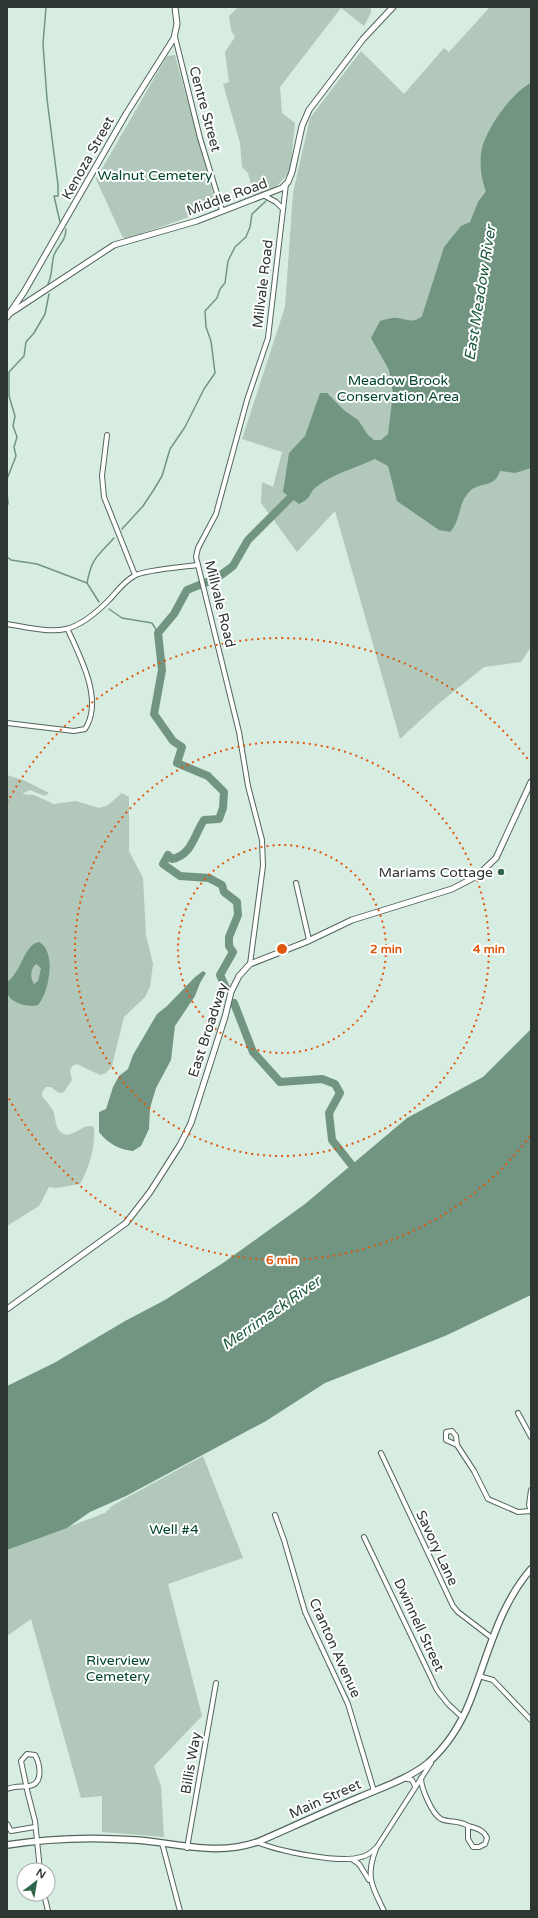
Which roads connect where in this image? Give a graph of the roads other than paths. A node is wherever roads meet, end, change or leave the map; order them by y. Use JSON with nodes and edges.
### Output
{"nodes":[{"id":1,"x":175,"y":7,"type":"edge"},
{"id":2,"x":393,"y":7,"type":"edge"},
{"id":3,"x":175,"y":37,"type":"junction"},
{"id":4,"x":286,"y":184,"type":"junction"},
{"id":5,"x":265,"y":196,"type":"junction"},
{"id":6,"x":283,"y":209,"type":"junction"},
{"id":7,"x":222,"y":210,"type":"junction"},
{"id":8,"x":8,"y":316,"type":"edge"},
{"id":9,"x":107,"y":435,"type":"dead end"},
{"id":10,"x":198,"y":566,"type":"junction"},
{"id":11,"x":135,"y":575,"type":"junction"},
{"id":12,"x":7,"y":624,"type":"edge"},
{"id":13,"x":68,"y":630,"type":"junction"},
{"id":14,"x":7,"y":723,"type":"edge"},
{"id":15,"x":531,"y":782,"type":"edge"},
{"id":16,"x":296,"y":883,"type":"dead end"},
{"id":17,"x":309,"y":940,"type":"junction"},
{"id":18,"x":250,"y":964,"type":"junction"},
{"id":19,"x":7,"y":1309,"type":"edge"},
{"id":20,"x":518,"y":1413,"type":"dead end"},
{"id":21,"x":531,"y":1437,"type":"edge"},
{"id":22,"x":457,"y":1445,"type":"dead end"},
{"id":23,"x":381,"y":1453,"type":"dead end"},
{"id":24,"x":531,"y":1490,"type":"edge"},
{"id":25,"x":531,"y":1511,"type":"edge"},
{"id":26,"x":275,"y":1515,"type":"dead end"},
{"id":27,"x":364,"y":1537,"type":"dead end"},
{"id":28,"x":531,"y":1569,"type":"edge"},
{"id":29,"x":492,"y":1638,"type":"junction"},
{"id":30,"x":479,"y":1676,"type":"junction"},
{"id":31,"x":216,"y":1683,"type":"dead end"},
{"id":32,"x":462,"y":1717,"type":"junction"},
{"id":33,"x":531,"y":1720,"type":"edge"},
{"id":34,"x":436,"y":1754,"type":"junction"},
{"id":35,"x":421,"y":1777,"type":"junction"},
{"id":36,"x":404,"y":1778,"type":"junction"},
{"id":37,"x":27,"y":1786,"type":"junction"},
{"id":38,"x":415,"y":1786,"type":"junction"},
{"id":39,"x":7,"y":1789,"type":"edge"},
{"id":40,"x":374,"y":1791,"type":"junction"},
{"id":41,"x":7,"y":1824,"type":"edge"},
{"id":42,"x":468,"y":1826,"type":"junction"},
{"id":43,"x":36,"y":1827,"type":"junction"},
{"id":44,"x":36,"y":1840,"type":"junction"},
{"id":45,"x":257,"y":1842,"type":"junction"},
{"id":46,"x":162,"y":1843,"type":"junction"},
{"id":47,"x":7,"y":1844,"type":"edge"},
{"id":48,"x":377,"y":1846,"type":"junction"},
{"id":49,"x":187,"y":1848,"type":"junction"},
{"id":50,"x":352,"y":1859,"type":"junction"},
{"id":51,"x":39,"y":1862,"type":"edge"},
{"id":52,"x":370,"y":1881,"type":"junction"},
{"id":53,"x":180,"y":1911,"type":"edge"},
{"id":54,"x":384,"y":1911,"type":"edge"}],
"edges":[{"from":1,"to":3,"type":"street","name":"Kenoza Street"},
{"from":2,"to":4,"type":"street","name":"Middle Road"},
{"from":3,"to":7,"type":"street","name":"Centre Street"},
{"from":3,"to":8,"type":"street","name":"Kenoza Street"},
{"from":4,"to":5,"type":"street","name":"Middle Road"},
{"from":4,"to":6,"type":"street","name":"Millvale Road"},
{"from":5,"to":6,"type":"street"},
{"from":5,"to":7,"type":"street","name":"Middle Road"},
{"from":6,"to":10,"type":"street","name":"Millvale Road"},
{"from":7,"to":8,"type":"street","name":"Middle Road"},
{"from":9,"to":11,"type":"street"},
{"from":10,"to":11,"type":"street"},
{"from":10,"to":18,"type":"street","name":"Millvale Road"},
{"from":11,"to":13,"type":"street"},
{"from":12,"to":13,"type":"street"},
{"from":13,"to":14,"type":"street"},
{"from":15,"to":17,"type":"street","name":"East Broadway"},
{"from":16,"to":17,"type":"street"},
{"from":17,"to":18,"type":"street","name":"East Broadway"},
{"from":18,"to":19,"type":"street","name":"East Broadway"},
{"from":20,"to":21,"type":"street"},
{"from":22,"to":25,"type":"street"},
{"from":23,"to":29,"type":"street","name":"Savory Lane"},
{"from":24,"to":25,"type":"street"},
{"from":26,"to":40,"type":"street","name":"Cranton Avenue"},
{"from":27,"to":32,"type":"street","name":"Dwinnell Street"},
{"from":28,"to":29,"type":"main road","name":"Main Street"},
{"from":29,"to":30,"type":"main road","name":"Main Street"},
{"from":30,"to":32,"type":"main road","name":"Main Street"},
{"from":30,"to":33,"type":"street"},
{"from":31,"to":49,"type":"street","name":"Billis Way"},
{"from":32,"to":34,"type":"main road","name":"Main Street"},
{"from":34,"to":35,"type":"street"},
{"from":34,"to":36,"type":"main road","name":"Main Street"},
{"from":35,"to":38,"type":"street"},
{"from":35,"to":42,"type":"street"},
{"from":36,"to":38,"type":"street"},
{"from":36,"to":40,"type":"main road","name":"Main Street"},
{"from":37,"to":37,"type":"street"},
{"from":37,"to":39,"type":"street"},
{"from":37,"to":43,"type":"street"},
{"from":38,"to":48,"type":"street"},
{"from":40,"to":45,"type":"main road","name":"Main Street"},
{"from":41,"to":43,"type":"street"},
{"from":42,"to":42,"type":"street"},
{"from":43,"to":44,"type":"street"},
{"from":44,"to":46,"type":"main road","name":"Main Street"},
{"from":44,"to":47,"type":"main road","name":"Main Street"},
{"from":44,"to":51,"type":"street"},
{"from":45,"to":49,"type":"main road","name":"Main Street"},
{"from":45,"to":50,"type":"street"},
{"from":46,"to":49,"type":"main road","name":"Main Street"},
{"from":46,"to":53,"type":"street"},
{"from":48,"to":50,"type":"street"},
{"from":48,"to":52,"type":"street"},
{"from":50,"to":52,"type":"street"},
{"from":52,"to":54,"type":"street"}]}
